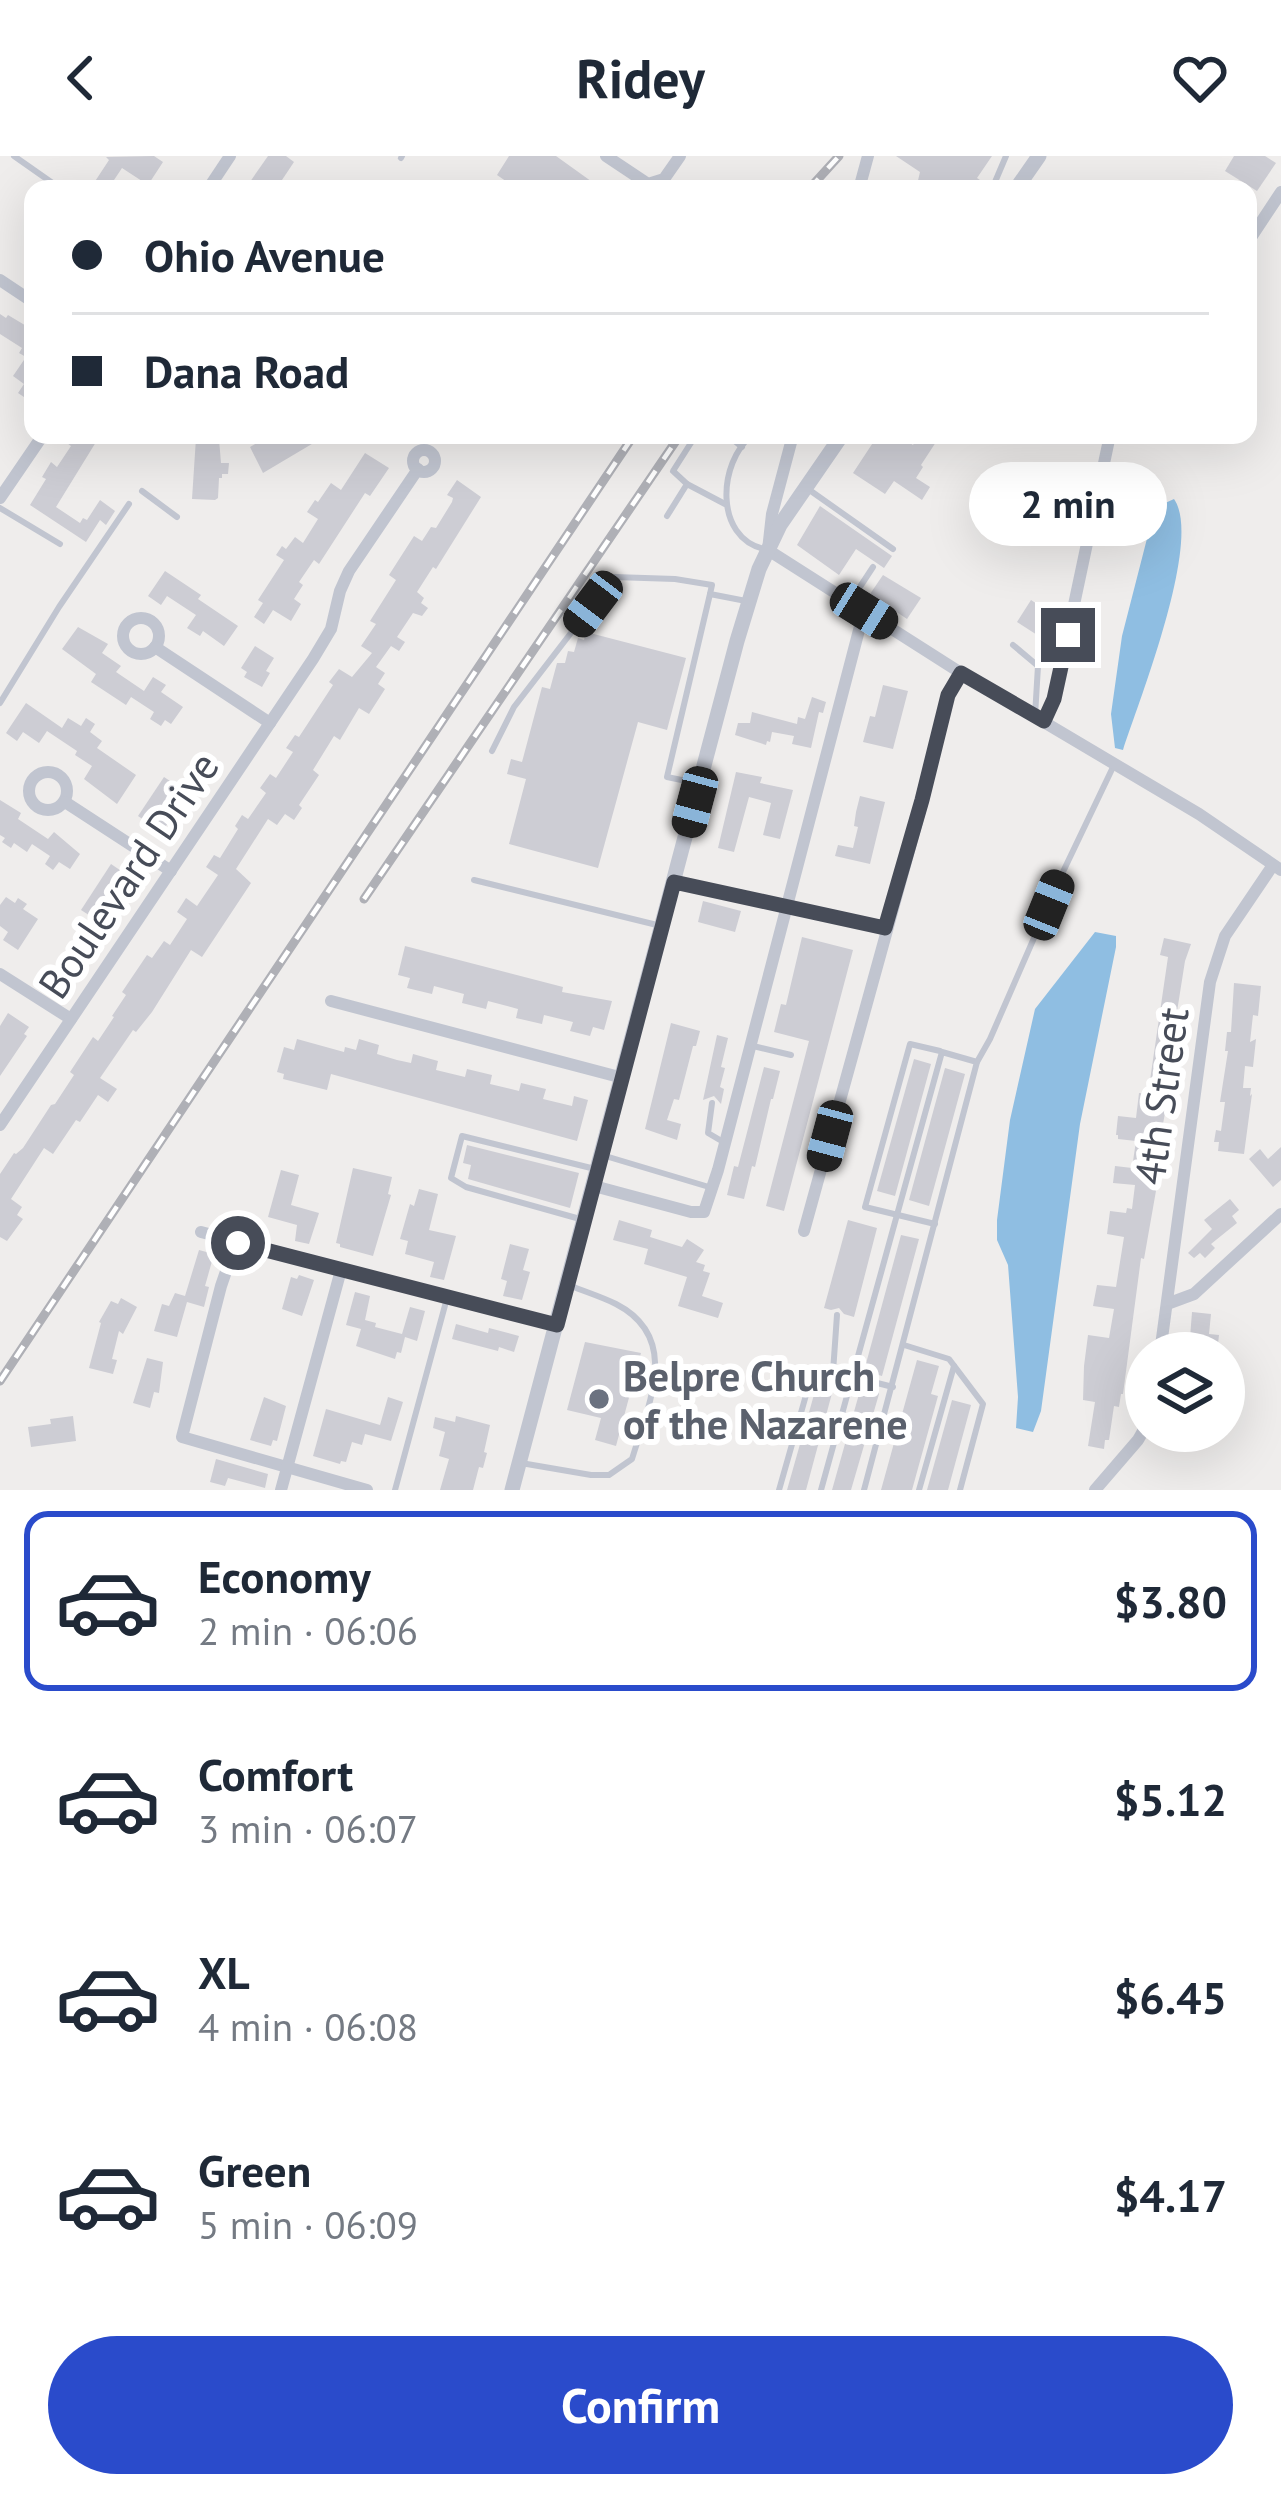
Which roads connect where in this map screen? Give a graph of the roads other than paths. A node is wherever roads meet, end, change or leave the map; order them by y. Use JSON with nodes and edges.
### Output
{"nodes":[{"id":1,"x":14,"y":156,"type":"edge"},
{"id":2,"x":607,"y":156,"type":"edge"},
{"id":3,"x":48,"y":180,"type":"edge"},
{"id":4,"x":642,"y":180,"type":"edge"},
{"id":5,"x":1281,"y":192,"type":"edge"},
{"id":6,"x":1257,"y":228,"type":"edge"},
{"id":7,"x":37,"y":444,"type":"edge"},
{"id":8,"x":690,"y":444,"type":"edge"},
{"id":9,"x":739,"y":444,"type":"edge"},
{"id":10,"x":791,"y":444,"type":"edge"},
{"id":11,"x":836,"y":444,"type":"edge"},
{"id":12,"x":1108,"y":444,"type":"edge"},
{"id":13,"x":742,"y":446,"type":"joint"},
{"id":14,"x":418,"y":470,"type":"dead end"},
{"id":15,"x":687,"y":484,"type":"junction"},
{"id":16,"x":805,"y":488,"type":"junction"},
{"id":17,"x":142,"y":491,"type":"dead end"},
{"id":18,"x":0,"y":498,"type":"edge"},
{"id":19,"x":129,"y":504,"type":"dead end"},
{"id":20,"x":725,"y":504,"type":"junction"},
{"id":21,"x":0,"y":508,"type":"edge"},
{"id":22,"x":667,"y":516,"type":"dead end"},
{"id":23,"x":177,"y":517,"type":"dead end"},
{"id":24,"x":60,"y":544,"type":"dead end"},
{"id":25,"x":893,"y":549,"type":"dead end"},
{"id":26,"x":768,"y":550,"type":"junction"},
{"id":27,"x":873,"y":567,"type":"dead end"},
{"id":28,"x":710,"y":594,"type":"junction"},
{"id":29,"x":749,"y":602,"type":"junction"},
{"id":30,"x":850,"y":602,"type":"junction"},
{"id":31,"x":864,"y":611,"type":"junction"},
{"id":32,"x":1012,"y":645,"type":"dead end"},
{"id":33,"x":155,"y":647,"type":"dead end"},
{"id":34,"x":961,"y":673,"type":"junction"},
{"id":35,"x":0,"y":703,"type":"edge"},
{"id":36,"x":1039,"y":719,"type":"junction"},
{"id":37,"x":269,"y":723,"type":"junction"},
{"id":38,"x":492,"y":751,"type":"dead end"},
{"id":39,"x":1114,"y":764,"type":"junction"},
{"id":40,"x":700,"y":784,"type":"junction"},
{"id":41,"x":65,"y":802,"type":"dead end"},
{"id":42,"x":1277,"y":868,"type":"edge"},
{"id":43,"x":171,"y":871,"type":"junction"},
{"id":44,"x":474,"y":880,"type":"dead end"},
{"id":45,"x":674,"y":882,"type":"junction"},
{"id":46,"x":786,"y":905,"type":"junction"},
{"id":47,"x":663,"y":926,"type":"junction"},
{"id":48,"x":885,"y":928,"type":"junction"},
{"id":49,"x":0,"y":974,"type":"edge"},
{"id":50,"x":331,"y":1001,"type":"dead end"},
{"id":51,"x":71,"y":1019,"type":"junction"},
{"id":52,"x":750,"y":1045,"type":"junction"},
{"id":53,"x":942,"y":1052,"type":"junction"},
{"id":54,"x":791,"y":1055,"type":"dead end"},
{"id":55,"x":976,"y":1062,"type":"junction"},
{"id":56,"x":623,"y":1078,"type":"junction"},
{"id":57,"x":712,"y":1103,"type":"dead end"},
{"id":58,"x":0,"y":1125,"type":"edge"},
{"id":59,"x":725,"y":1143,"type":"junction"},
{"id":60,"x":598,"y":1170,"type":"junction"},
{"id":61,"x":712,"y":1188,"type":"junction"},
{"id":62,"x":1281,"y":1214,"type":"edge"},
{"id":63,"x":896,"y":1215,"type":"junction"},
{"id":64,"x":585,"y":1220,"type":"junction"},
{"id":65,"x":935,"y":1224,"type":"junction"},
{"id":66,"x":804,"y":1231,"type":"dead end"},
{"id":67,"x":201,"y":1232,"type":"dead end"},
{"id":68,"x":238,"y":1243,"type":"junction"},
{"id":69,"x":341,"y":1270,"type":"junction"},
{"id":70,"x":567,"y":1285,"type":"junction"},
{"id":71,"x":447,"y":1298,"type":"junction"},
{"id":72,"x":1167,"y":1304,"type":"junction"},
{"id":73,"x":837,"y":1315,"type":"dead end"},
{"id":74,"x":557,"y":1325,"type":"junction"},
{"id":75,"x":1163,"y":1332,"type":"edge"},
{"id":76,"x":904,"y":1345,"type":"junction"},
{"id":77,"x":954,"y":1365,"type":"junction"},
{"id":78,"x":833,"y":1372,"type":"junction"},
{"id":79,"x":851,"y":1377,"type":"junction"},
{"id":80,"x":194,"y":1381,"type":"junction"},
{"id":81,"x":209,"y":1385,"type":"dead end"},
{"id":82,"x":893,"y":1387,"type":"junction"},
{"id":83,"x":1128,"y":1452,"type":"edge"},
{"id":84,"x":520,"y":1463,"type":"junction"},
{"id":85,"x":287,"y":1468,"type":"junction"},
{"id":86,"x":281,"y":1490,"type":"edge"},
{"id":87,"x":367,"y":1490,"type":"edge"},
{"id":88,"x":395,"y":1490,"type":"edge"},
{"id":89,"x":512,"y":1490,"type":"edge"},
{"id":90,"x":779,"y":1490,"type":"edge"},
{"id":91,"x":820,"y":1490,"type":"edge"},
{"id":92,"x":864,"y":1490,"type":"edge"},
{"id":93,"x":919,"y":1490,"type":"edge"},
{"id":94,"x":960,"y":1490,"type":"edge"},
{"id":95,"x":1096,"y":1490,"type":"edge"}],
"edges":[{"from":1,"to":3,"type":"lane"},
{"from":2,"to":4,"type":"street"},
{"from":5,"to":6,"type":"street"},
{"from":7,"to":18,"type":"street"},
{"from":8,"to":15,"type":"lane"},
{"from":9,"to":13,"type":"lane"},
{"from":10,"to":26,"type":"street"},
{"from":11,"to":16,"type":"street"},
{"from":12,"to":36,"type":"street"},
{"from":13,"to":20,"type":"lane"},
{"from":14,"to":37,"type":"street","name":"Boulevard Drive"},
{"from":15,"to":20,"type":"lane"},
{"from":15,"to":22,"type":"lane"},
{"from":16,"to":25,"type":"lane"},
{"from":16,"to":26,"type":"street"},
{"from":17,"to":23,"type":"lane"},
{"from":19,"to":35,"type":"lane"},
{"from":20,"to":26,"type":"lane"},
{"from":21,"to":24,"type":"lane"},
{"from":26,"to":29,"type":"street"},
{"from":26,"to":30,"type":"street"},
{"from":27,"to":30,"type":"lane"},
{"from":28,"to":29,"type":"lane"},
{"from":28,"to":38,"type":"lane"},
{"from":28,"to":40,"type":"lane"},
{"from":29,"to":40,"type":"street"},
{"from":30,"to":31,"type":"street"},
{"from":31,"to":34,"type":"street"},
{"from":31,"to":46,"type":"street"},
{"from":32,"to":36,"type":"lane"},
{"from":33,"to":37,"type":"street","name":"Boulevard Drive"},
{"from":34,"to":36,"type":"street"},
{"from":34,"to":48,"type":"street"},
{"from":36,"to":39,"type":"street"},
{"from":37,"to":43,"type":"street","name":"Boulevard Drive"},
{"from":39,"to":42,"type":"street"},
{"from":39,"to":55,"type":"lane"},
{"from":40,"to":45,"type":"street"},
{"from":41,"to":43,"type":"street"},
{"from":42,"to":72,"type":"street","name":"4th Street"},
{"from":43,"to":51,"type":"street","name":"Boulevard Drive"},
{"from":44,"to":47,"type":"lane"},
{"from":45,"to":46,"type":"street"},
{"from":45,"to":47,"type":"street"},
{"from":46,"to":48,"type":"street"},
{"from":46,"to":52,"type":"street"},
{"from":47,"to":56,"type":"street"},
{"from":48,"to":66,"type":"street"},
{"from":49,"to":51,"type":"street"},
{"from":50,"to":56,"type":"street"},
{"from":51,"to":58,"type":"street","name":"Boulevard Drive"},
{"from":52,"to":54,"type":"lane"},
{"from":52,"to":59,"type":"street"},
{"from":53,"to":55,"type":"lane"},
{"from":53,"to":63,"type":"lane"},
{"from":53,"to":63,"type":"lane"},
{"from":55,"to":65,"type":"lane"},
{"from":56,"to":60,"type":"street"},
{"from":57,"to":59,"type":"lane"},
{"from":59,"to":61,"type":"street"},
{"from":60,"to":61,"type":"lane"},
{"from":60,"to":61,"type":"street"},
{"from":60,"to":64,"type":"street"},
{"from":60,"to":64,"type":"lane"},
{"from":62,"to":72,"type":"street"},
{"from":63,"to":65,"type":"lane"},
{"from":63,"to":79,"type":"lane"},
{"from":64,"to":70,"type":"street"},
{"from":65,"to":76,"type":"lane"},
{"from":67,"to":68,"type":"street"},
{"from":68,"to":69,"type":"street"},
{"from":68,"to":80,"type":"street"},
{"from":69,"to":71,"type":"street"},
{"from":69,"to":85,"type":"street"},
{"from":70,"to":74,"type":"street"},
{"from":70,"to":84,"type":"lane"},
{"from":71,"to":74,"type":"street"},
{"from":71,"to":88,"type":"lane"},
{"from":72,"to":75,"type":"street","name":"4th Street"},
{"from":73,"to":78,"type":"lane"},
{"from":74,"to":84,"type":"street"},
{"from":76,"to":77,"type":"lane"},
{"from":76,"to":82,"type":"lane"},
{"from":77,"to":93,"type":"lane"},
{"from":77,"to":94,"type":"lane"},
{"from":78,"to":79,"type":"lane"},
{"from":78,"to":90,"type":"lane"},
{"from":79,"to":82,"type":"lane"},
{"from":79,"to":91,"type":"lane"},
{"from":80,"to":81,"type":"lane"},
{"from":80,"to":85,"type":"street"},
{"from":82,"to":92,"type":"lane"},
{"from":83,"to":95,"type":"street"},
{"from":84,"to":89,"type":"street"},
{"from":85,"to":86,"type":"street"},
{"from":85,"to":87,"type":"street"}]}
